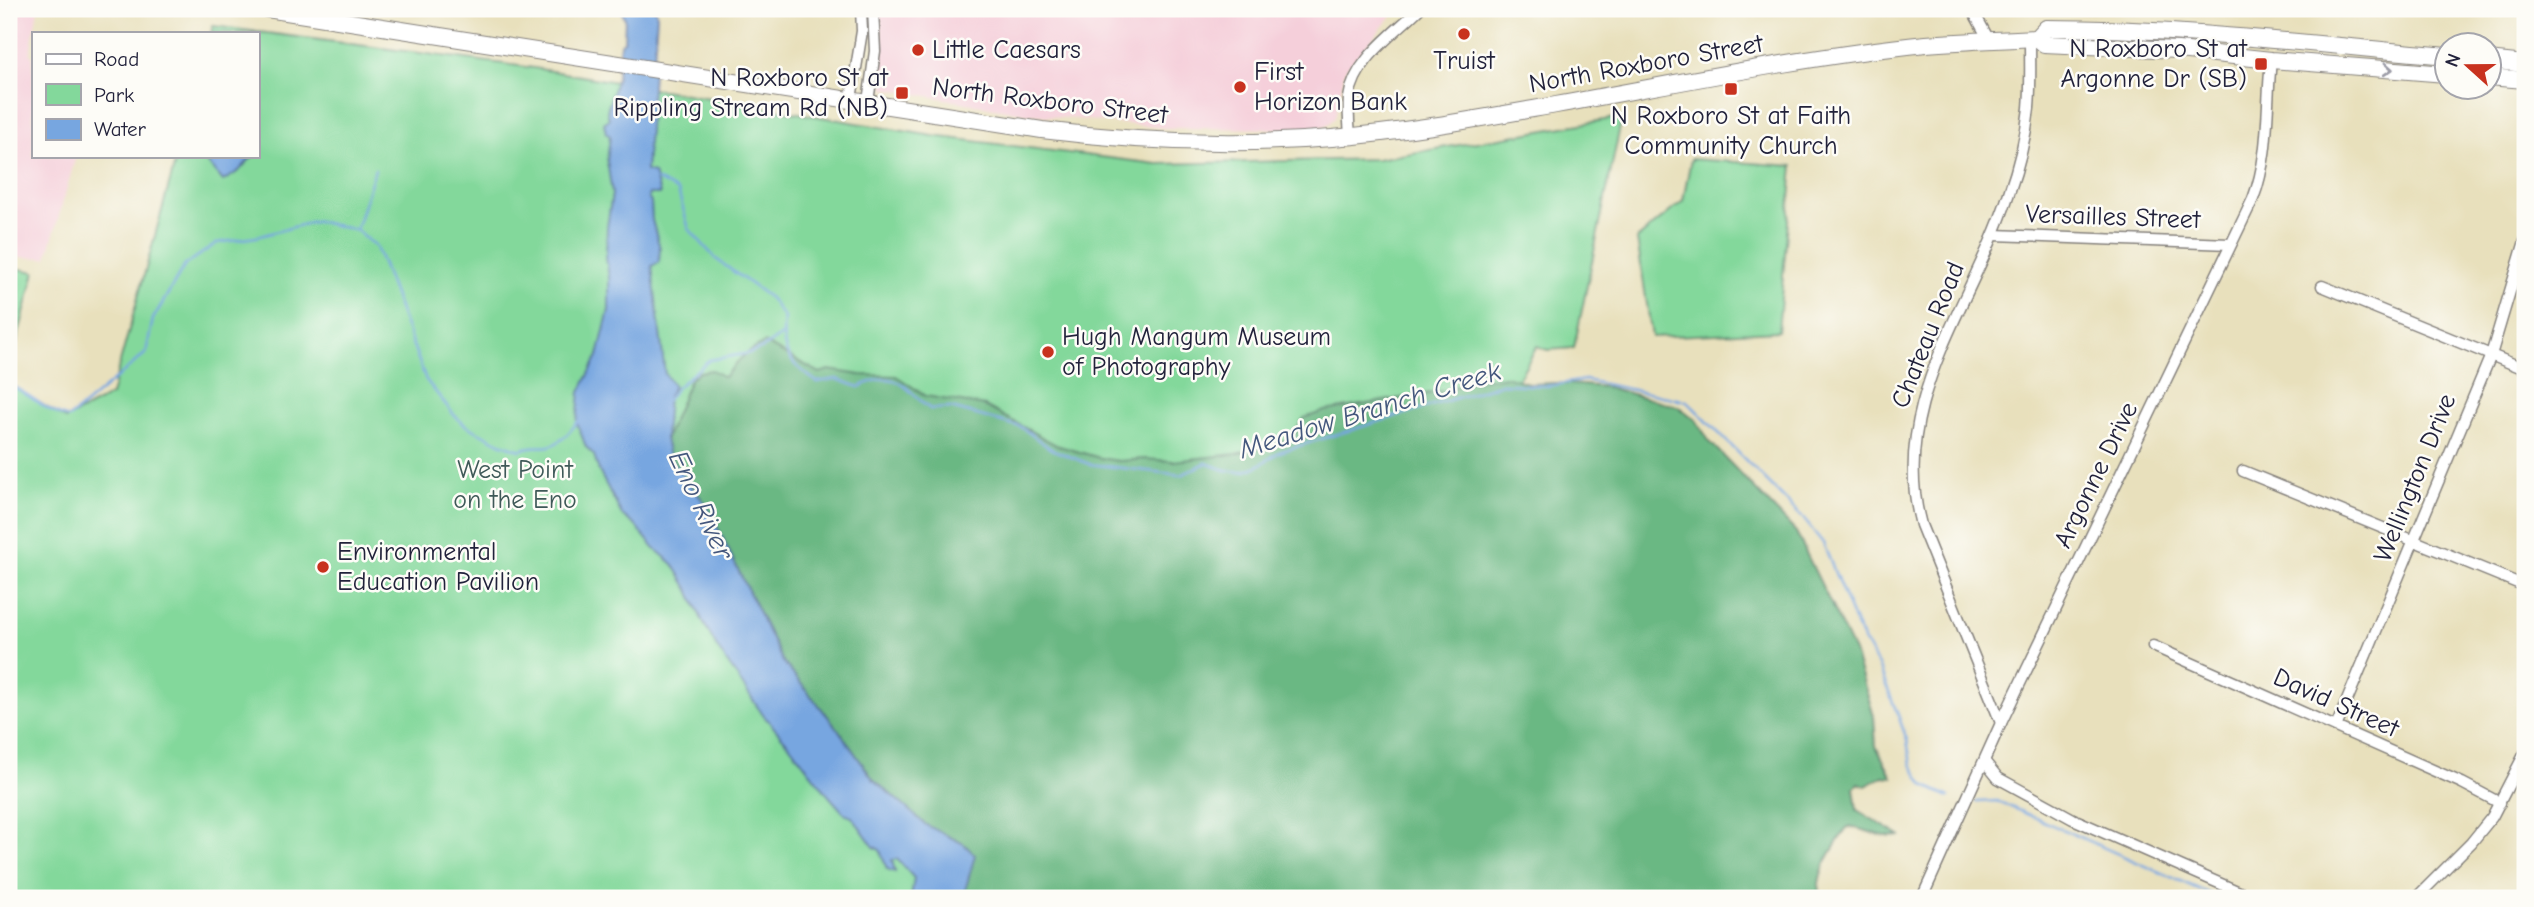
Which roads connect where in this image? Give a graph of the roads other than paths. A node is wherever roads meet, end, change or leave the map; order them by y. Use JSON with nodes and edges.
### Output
{"nodes":[{"id":1,"x":267,"y":9,"type":"edge"},
{"id":2,"x":861,"y":9,"type":"edge"},
{"id":3,"x":873,"y":9,"type":"edge"},
{"id":4,"x":1419,"y":9,"type":"edge"},
{"id":5,"x":1972,"y":9,"type":"edge"},
{"id":6,"x":2033,"y":38,"type":"junction"},
{"id":7,"x":2270,"y":38,"type":"junction"},
{"id":8,"x":1989,"y":40,"type":"junction"},
{"id":9,"x":2366,"y":49,"type":"junction"},
{"id":10,"x":2178,"y":50,"type":"junction"},
{"id":11,"x":2432,"y":55,"type":"edge"},
{"id":12,"x":2271,"y":60,"type":"junction"},
{"id":13,"x":2502,"y":62,"type":"edge"},
{"id":14,"x":2525,"y":64,"type":"edge"},
{"id":15,"x":2432,"y":73,"type":"edge"},
{"id":16,"x":2502,"y":78,"type":"edge"},
{"id":17,"x":2525,"y":80,"type":"edge"},
{"id":18,"x":851,"y":99,"type":"junction"},
{"id":19,"x":868,"y":102,"type":"junction"},
{"id":20,"x":1350,"y":136,"type":"junction"},
{"id":21,"x":1994,"y":235,"type":"junction"},
{"id":22,"x":2525,"y":241,"type":"edge"},
{"id":23,"x":2230,"y":244,"type":"junction"},
{"id":24,"x":2322,"y":286,"type":"dead end"},
{"id":25,"x":2491,"y":355,"type":"junction"},
{"id":26,"x":2525,"y":369,"type":"edge"},
{"id":27,"x":2243,"y":471,"type":"dead end"},
{"id":28,"x":2414,"y":541,"type":"junction"},
{"id":29,"x":2525,"y":586,"type":"edge"},
{"id":30,"x":2153,"y":646,"type":"dead end"},
{"id":31,"x":2001,"y":723,"type":"junction"},
{"id":32,"x":2336,"y":727,"type":"junction"},
{"id":33,"x":2525,"y":753,"type":"edge"},
{"id":34,"x":1985,"y":762,"type":"junction"},
{"id":35,"x":2500,"y":803,"type":"junction"},
{"id":36,"x":1922,"y":898,"type":"edge"},
{"id":37,"x":2253,"y":898,"type":"edge"},
{"id":38,"x":2416,"y":898,"type":"edge"}],
"edges":[{"from":1,"to":18,"type":"highway","name":"North Roxboro Street"},
{"from":2,"to":18,"type":"street"},
{"from":3,"to":19,"type":"street"},
{"from":4,"to":20,"type":"street"},
{"from":5,"to":8,"type":"street"},
{"from":6,"to":7,"type":"highway","name":"North Roxboro Street"},
{"from":6,"to":8,"type":"highway","name":"North Roxboro Street"},
{"from":6,"to":10,"type":"highway","name":"North Roxboro Street"},
{"from":6,"to":21,"type":"street","name":"Chateau Road"},
{"from":7,"to":9,"type":"highway","name":"North Roxboro Street"},
{"from":7,"to":10,"type":"highway"},
{"from":8,"to":20,"type":"highway","name":"North Roxboro Street"},
{"from":9,"to":11,"type":"highway","name":"North Roxboro Street"},
{"from":9,"to":12,"type":"highway"},
{"from":10,"to":12,"type":"highway","name":"North Roxboro Street"},
{"from":12,"to":15,"type":"highway","name":"North Roxboro Street","one_way":true},
{"from":12,"to":23,"type":"street","name":"Argonne Drive"},
{"from":13,"to":14,"type":"highway"},
{"from":16,"to":17,"type":"highway"},
{"from":18,"to":19,"type":"highway","name":"North Roxboro Street"},
{"from":19,"to":20,"type":"highway","name":"North Roxboro Street"},
{"from":21,"to":23,"type":"street","name":"Versailles Street"},
{"from":21,"to":31,"type":"street","name":"Chateau Road"},
{"from":22,"to":25,"type":"street","name":"Wellington Drive"},
{"from":23,"to":31,"type":"street","name":"Argonne Drive"},
{"from":24,"to":25,"type":"street"},
{"from":25,"to":26,"type":"street"},
{"from":25,"to":28,"type":"street","name":"Wellington Drive"},
{"from":27,"to":28,"type":"street"},
{"from":28,"to":29,"type":"street"},
{"from":28,"to":32,"type":"street","name":"Wellington Drive"},
{"from":30,"to":32,"type":"street","name":"David Street"},
{"from":31,"to":34,"type":"street","name":"Argonne Drive"},
{"from":32,"to":35,"type":"street","name":"David Street"},
{"from":33,"to":35,"type":"street"},
{"from":34,"to":36,"type":"street","name":"Argonne Drive"},
{"from":34,"to":37,"type":"street"},
{"from":35,"to":38,"type":"street"}]}
